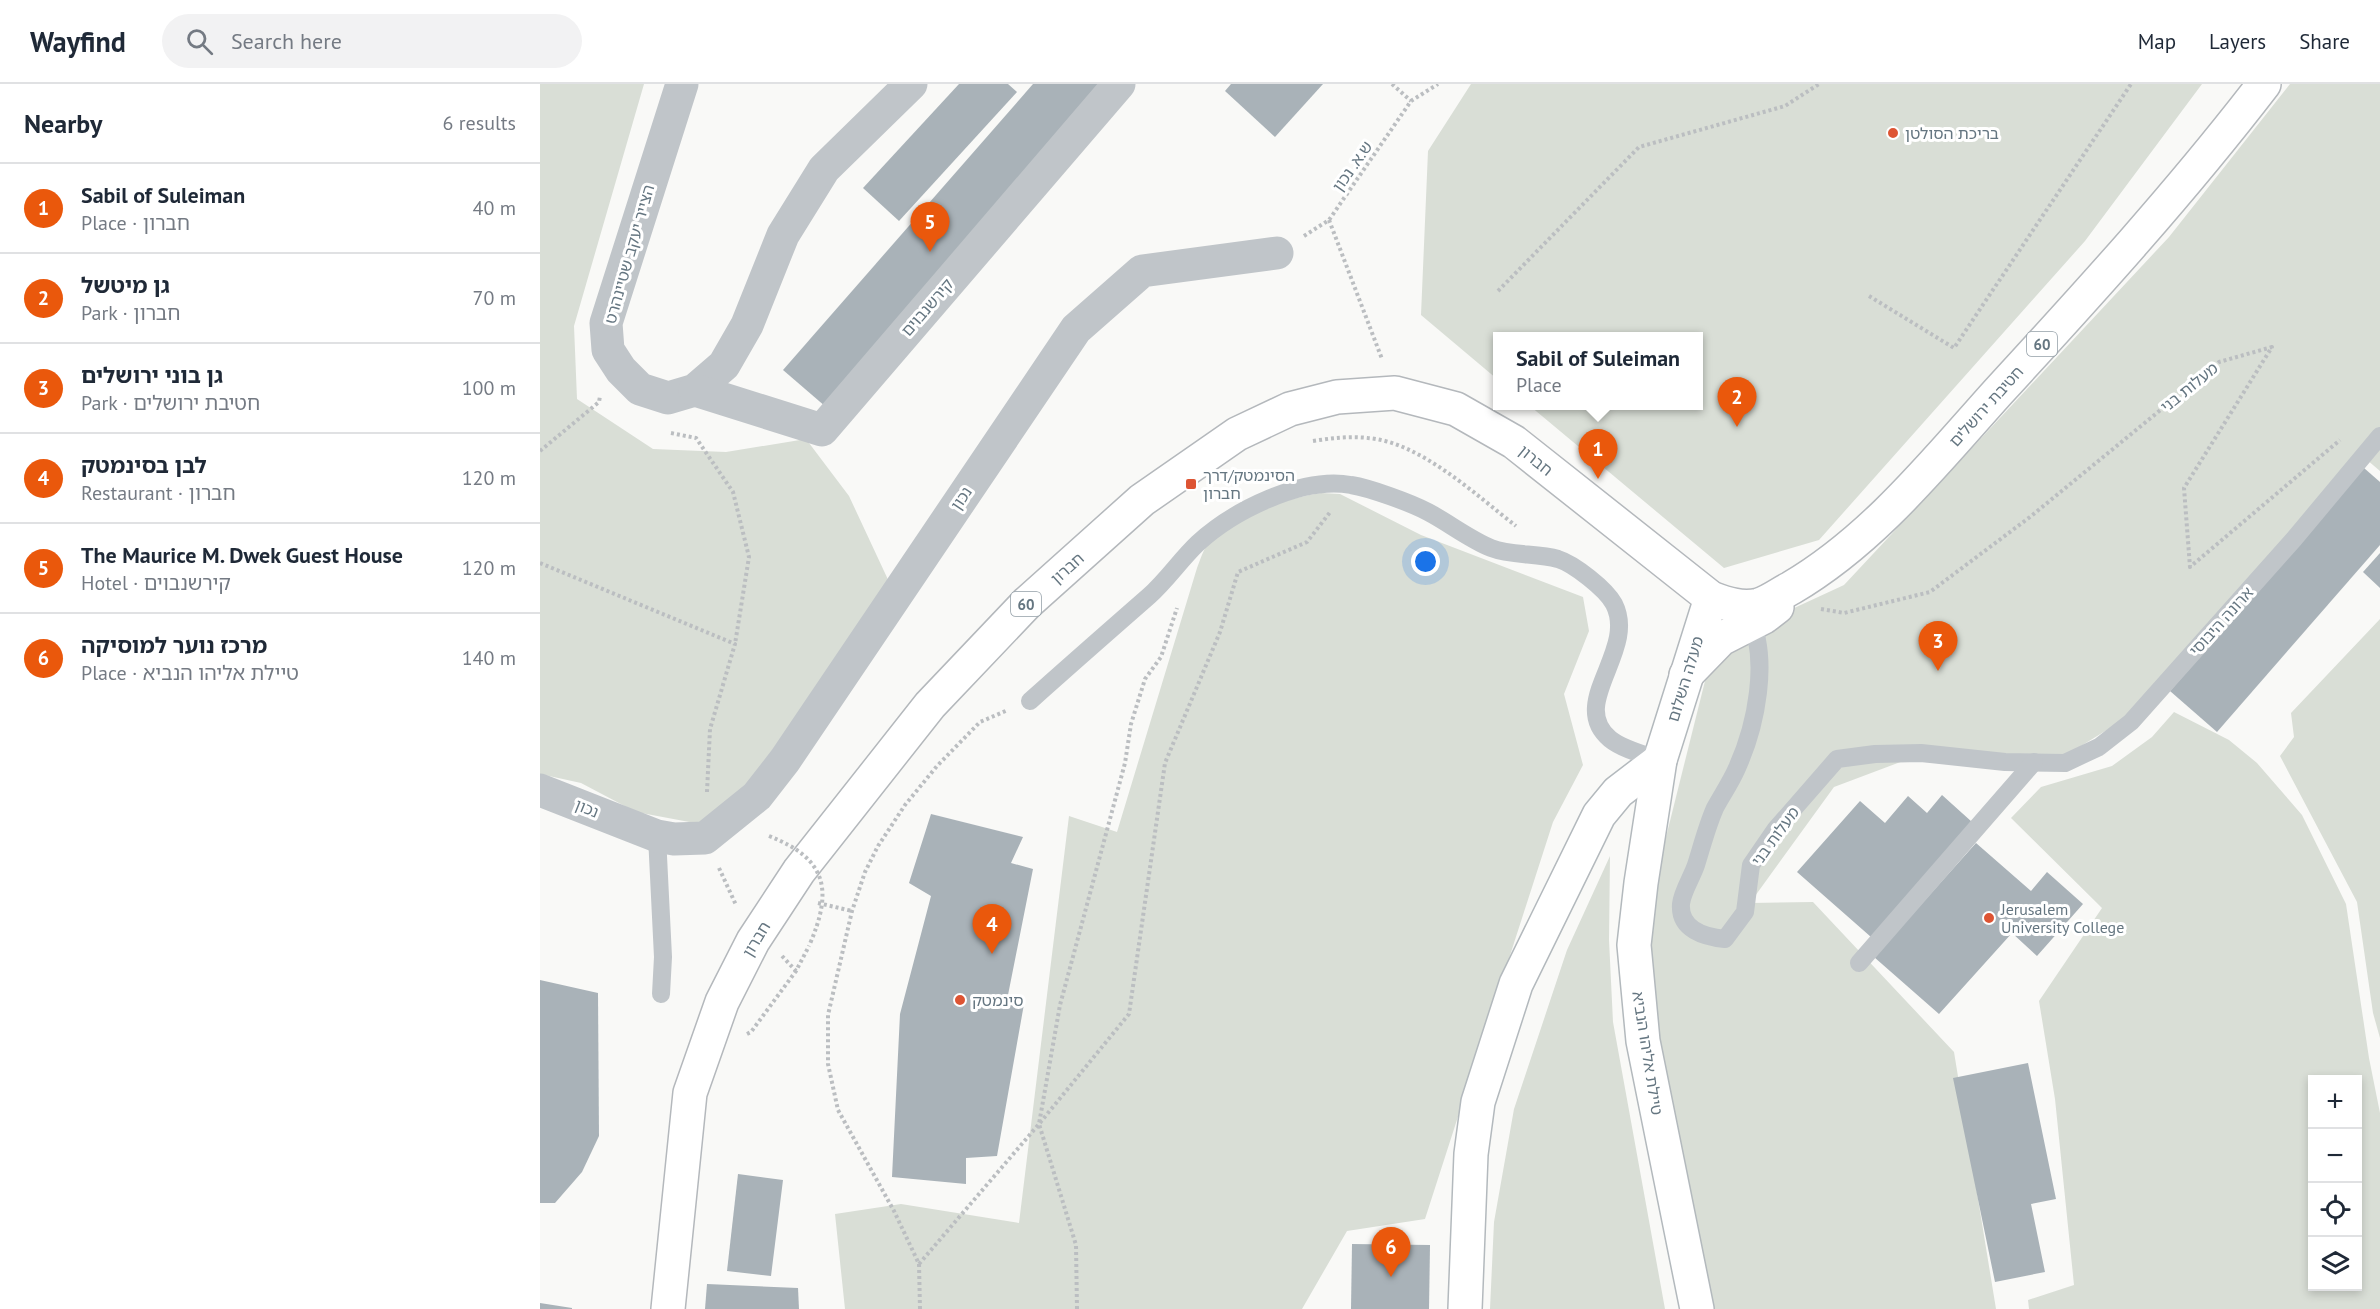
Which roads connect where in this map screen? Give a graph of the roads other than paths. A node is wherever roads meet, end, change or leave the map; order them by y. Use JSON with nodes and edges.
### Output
{"nodes":[{"id":1,"x":682,"y":84,"type":"edge"},
{"id":2,"x":911,"y":84,"type":"edge"},
{"id":3,"x":1119,"y":84,"type":"edge"},
{"id":4,"x":2264,"y":84,"type":"edge"},
{"id":5,"x":1277,"y":253,"type":"road end"},
{"id":6,"x":695,"y":390,"type":"junction"},
{"id":7,"x":2380,"y":436,"type":"edge"},
{"id":8,"x":1711,"y":598,"type":"junction"},
{"id":9,"x":1748,"y":615,"type":"junction"},
{"id":10,"x":1686,"y":675,"type":"junction"},
{"id":11,"x":1030,"y":701,"type":"dead end"},
{"id":12,"x":1660,"y":760,"type":"junction"},
{"id":13,"x":2034,"y":762,"type":"junction"},
{"id":14,"x":540,"y":790,"type":"edge"},
{"id":15,"x":657,"y":836,"type":"junction"},
{"id":16,"x":1859,"y":963,"type":"dead end"},
{"id":17,"x":661,"y":994,"type":"dead end"},
{"id":18,"x":668,"y":1309,"type":"edge"},
{"id":19,"x":1465,"y":1309,"type":"edge"},
{"id":20,"x":1697,"y":1309,"type":"edge"}],
"edges":[{"from":1,"to":6,"type":"street","name":"הצייר יעקב שטיינהרט"},
{"from":2,"to":6,"type":"street"},
{"from":3,"to":6,"type":"street","name":"קירשנבוים"},
{"from":4,"to":9,"type":"main road","name":"חטיבת ירושלים","number":"60"},
{"from":5,"to":15,"type":"street","name":"נכון"},
{"from":7,"to":13,"type":"lane","name":"ארונה היבוסי"},
{"from":8,"to":9,"type":"main road","name":"חטיבת ירושלים","number":"60"},
{"from":8,"to":10,"type":"main road","name":"מעלה השלום"},
{"from":8,"to":18,"type":"main road","name":"חברון","number":"60"},
{"from":9,"to":10,"type":"main road"},
{"from":9,"to":13,"type":"lane","name":"מעלות בני"},
{"from":10,"to":12,"type":"main road","name":"מעלה השלום"},
{"from":11,"to":12,"type":"lane"},
{"from":12,"to":19,"type":"main road"},
{"from":12,"to":20,"type":"main road","name":"טיילת אליהו הנביא"},
{"from":13,"to":16,"type":"lane"},
{"from":14,"to":15,"type":"street","name":"נכון"},
{"from":15,"to":17,"type":"lane"}]}
